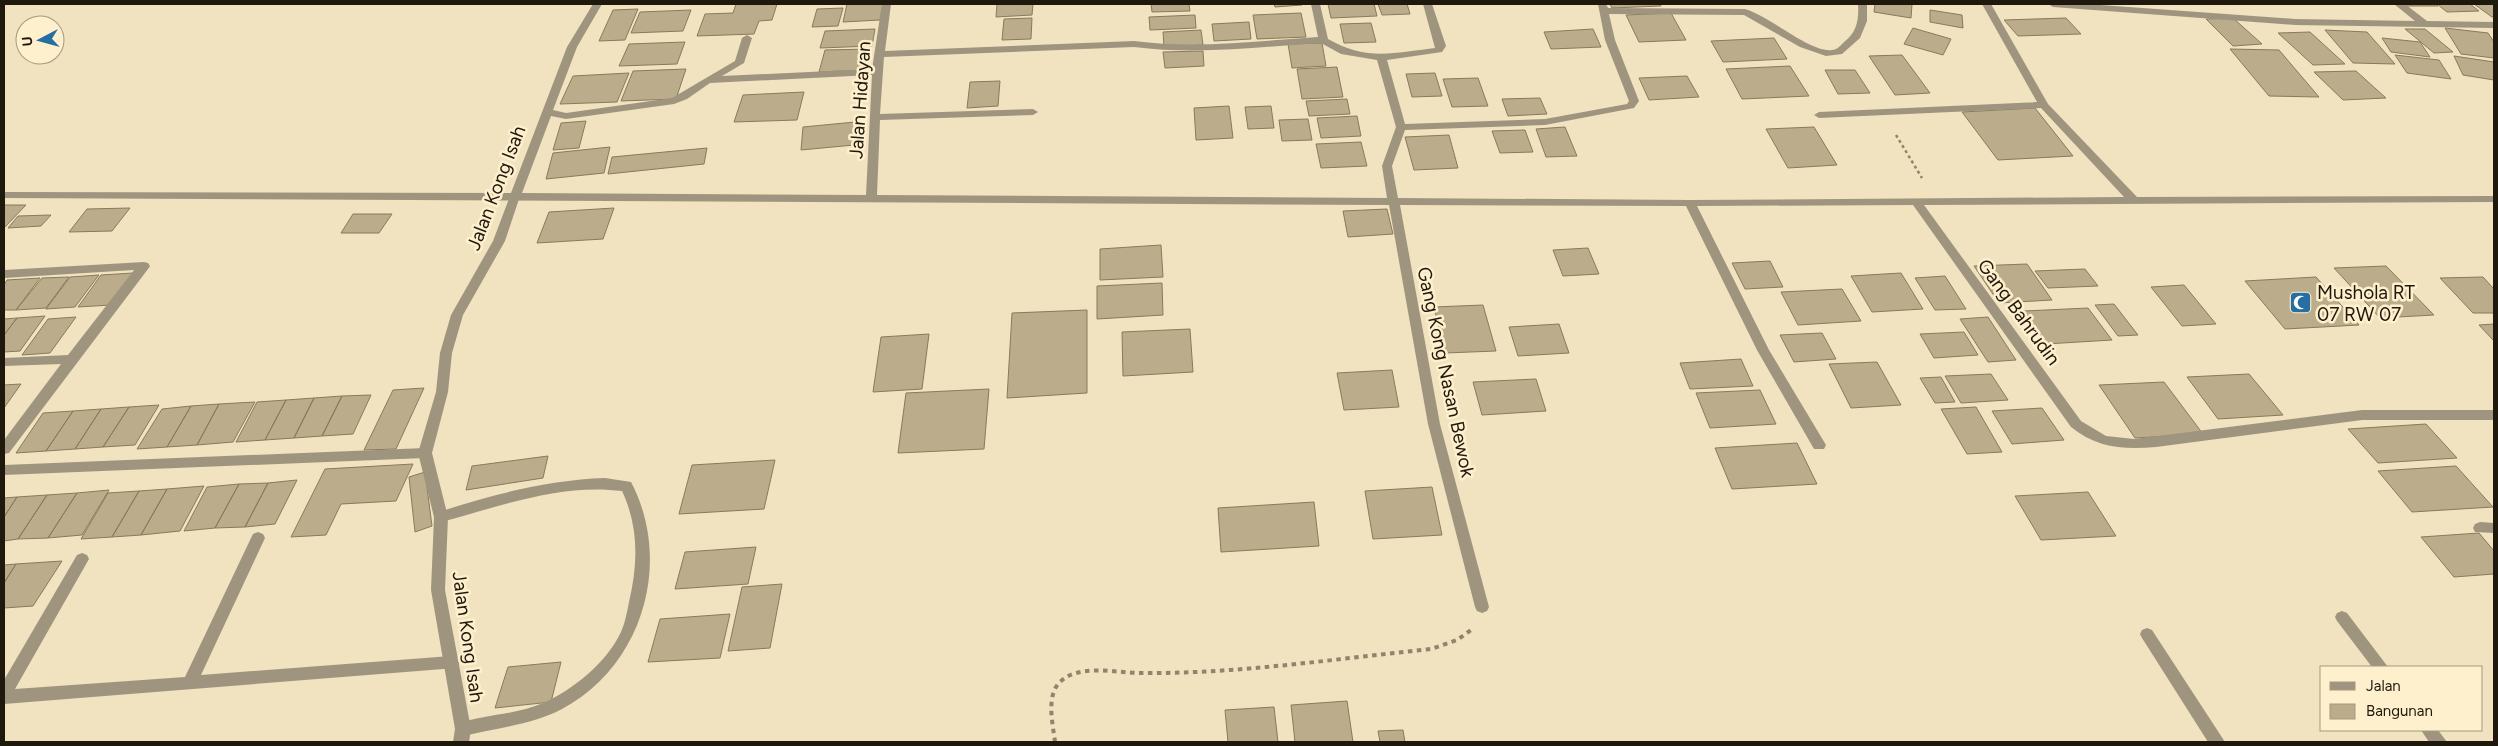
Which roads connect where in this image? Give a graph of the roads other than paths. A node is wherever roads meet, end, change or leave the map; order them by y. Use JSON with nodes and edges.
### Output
{"nodes":[{"id":1,"x":597,"y":4,"type":"edge"},
{"id":2,"x":886,"y":4,"type":"edge"},
{"id":3,"x":1316,"y":4,"type":"edge"},
{"id":4,"x":1428,"y":4,"type":"edge"},
{"id":5,"x":1863,"y":4,"type":"edge"},
{"id":6,"x":1987,"y":4,"type":"edge"},
{"id":7,"x":2053,"y":4,"type":"edge"},
{"id":8,"x":2183,"y":4,"type":"edge"},
{"id":9,"x":2400,"y":4,"type":"edge"},
{"id":10,"x":1604,"y":7,"type":"edge"},
{"id":11,"x":2186,"y":14,"type":"junction"},
{"id":12,"x":2425,"y":24,"type":"junction"},
{"id":13,"x":2494,"y":25,"type":"edge"},
{"id":14,"x":747,"y":38,"type":"dead end"},
{"id":15,"x":1324,"y":40,"type":"junction"},
{"id":16,"x":880,"y":54,"type":"junction"},
{"id":17,"x":1382,"y":58,"type":"junction"},
{"id":18,"x":877,"y":72,"type":"junction"},
{"id":19,"x":708,"y":80,"type":"junction"},
{"id":20,"x":2044,"y":105,"type":"junction"},
{"id":21,"x":546,"y":112,"type":"junction"},
{"id":22,"x":1033,"y":112,"type":"dead end"},
{"id":23,"x":1819,"y":114,"type":"dead end"},
{"id":24,"x":875,"y":117,"type":"junction"},
{"id":25,"x":1401,"y":127,"type":"junction"},
{"id":26,"x":4,"y":196,"type":"edge"},
{"id":27,"x":514,"y":196,"type":"junction"},
{"id":28,"x":870,"y":199,"type":"junction"},
{"id":29,"x":2494,"y":199,"type":"edge"},
{"id":30,"x":1394,"y":202,"type":"junction"},
{"id":31,"x":1917,"y":202,"type":"junction"},
{"id":32,"x":2135,"y":202,"type":"junction"},
{"id":33,"x":1690,"y":203,"type":"junction"},
{"id":34,"x":4,"y":274,"type":"edge"},
{"id":35,"x":71,"y":358,"type":"junction"},
{"id":36,"x":4,"y":362,"type":"edge"},
{"id":37,"x":2494,"y":415,"type":"edge"},
{"id":38,"x":1819,"y":445,"type":"dead end"},
{"id":39,"x":4,"y":449,"type":"edge"},
{"id":40,"x":426,"y":452,"type":"junction"},
{"id":41,"x":4,"y":470,"type":"edge"},
{"id":42,"x":440,"y":517,"type":"junction"},
{"id":43,"x":2480,"y":528,"type":"dead end"},
{"id":44,"x":2494,"y":528,"type":"edge"},
{"id":45,"x":258,"y":538,"type":"dead end"},
{"id":46,"x":82,"y":559,"type":"dead end"},
{"id":47,"x":1482,"y":607,"type":"road end"},
{"id":48,"x":2342,"y":617,"type":"dead end"},
{"id":49,"x":2147,"y":634,"type":"dead end"},
{"id":50,"x":451,"y":663,"type":"junction"},
{"id":51,"x":2380,"y":666,"type":"edge"},
{"id":52,"x":190,"y":682,"type":"junction"},
{"id":53,"x":4,"y":696,"type":"edge"},
{"id":54,"x":2430,"y":731,"type":"edge"},
{"id":55,"x":462,"y":736,"type":"edge"},
{"id":56,"x":2217,"y":742,"type":"edge"},
{"id":57,"x":2439,"y":742,"type":"edge"}],
"edges":[{"from":1,"to":21,"type":"street","name":"Jalan Kong Isah"},
{"from":2,"to":16,"type":"street","name":"Jalan Hidayan"},
{"from":3,"to":15,"type":"street"},
{"from":4,"to":17,"type":"street"},
{"from":5,"to":10,"type":"street"},
{"from":6,"to":20,"type":"street"},
{"from":7,"to":11,"type":"street"},
{"from":8,"to":11,"type":"street"},
{"from":9,"to":12,"type":"street"},
{"from":10,"to":25,"type":"street"},
{"from":11,"to":12,"type":"street"},
{"from":12,"to":13,"type":"street"},
{"from":14,"to":19,"type":"street"},
{"from":15,"to":16,"type":"street"},
{"from":15,"to":17,"type":"street"},
{"from":16,"to":18,"type":"street","name":"Jalan Hidayan"},
{"from":17,"to":25,"type":"street"},
{"from":18,"to":19,"type":"street"},
{"from":18,"to":24,"type":"street","name":"Jalan Hidayan"},
{"from":19,"to":21,"type":"street"},
{"from":20,"to":23,"type":"street"},
{"from":20,"to":32,"type":"street"},
{"from":21,"to":27,"type":"street","name":"Jalan Kong Isah"},
{"from":22,"to":24,"type":"street"},
{"from":24,"to":28,"type":"street","name":"Jalan Hidayan"},
{"from":25,"to":30,"type":"street","name":"Gang Kong Nasan Bewok"},
{"from":26,"to":27,"type":"street"},
{"from":27,"to":28,"type":"street"},
{"from":27,"to":40,"type":"street","name":"Jalan Kong Isah"},
{"from":28,"to":30,"type":"street"},
{"from":29,"to":32,"type":"street"},
{"from":30,"to":33,"type":"street"},
{"from":30,"to":47,"type":"street","name":"Gang Kong Nasan Bewok"},
{"from":31,"to":32,"type":"street"},
{"from":31,"to":33,"type":"street"},
{"from":31,"to":37,"type":"street","name":"Gang Bahrudin"},
{"from":33,"to":38,"type":"street"},
{"from":34,"to":35,"type":"street"},
{"from":35,"to":36,"type":"street"},
{"from":35,"to":39,"type":"street"},
{"from":40,"to":41,"type":"street"},
{"from":40,"to":42,"type":"street","name":"Jalan Kong Isah"},
{"from":42,"to":50,"type":"street","name":"Jalan Kong Isah"},
{"from":42,"to":55,"type":"street"},
{"from":43,"to":44,"type":"street"},
{"from":45,"to":52,"type":"street"},
{"from":46,"to":53,"type":"street"},
{"from":48,"to":51,"type":"street"},
{"from":49,"to":56,"type":"street"},
{"from":50,"to":52,"type":"street"},
{"from":50,"to":55,"type":"street","name":"Jalan Kong Isah"},
{"from":52,"to":53,"type":"street"},
{"from":54,"to":57,"type":"street"}]}
